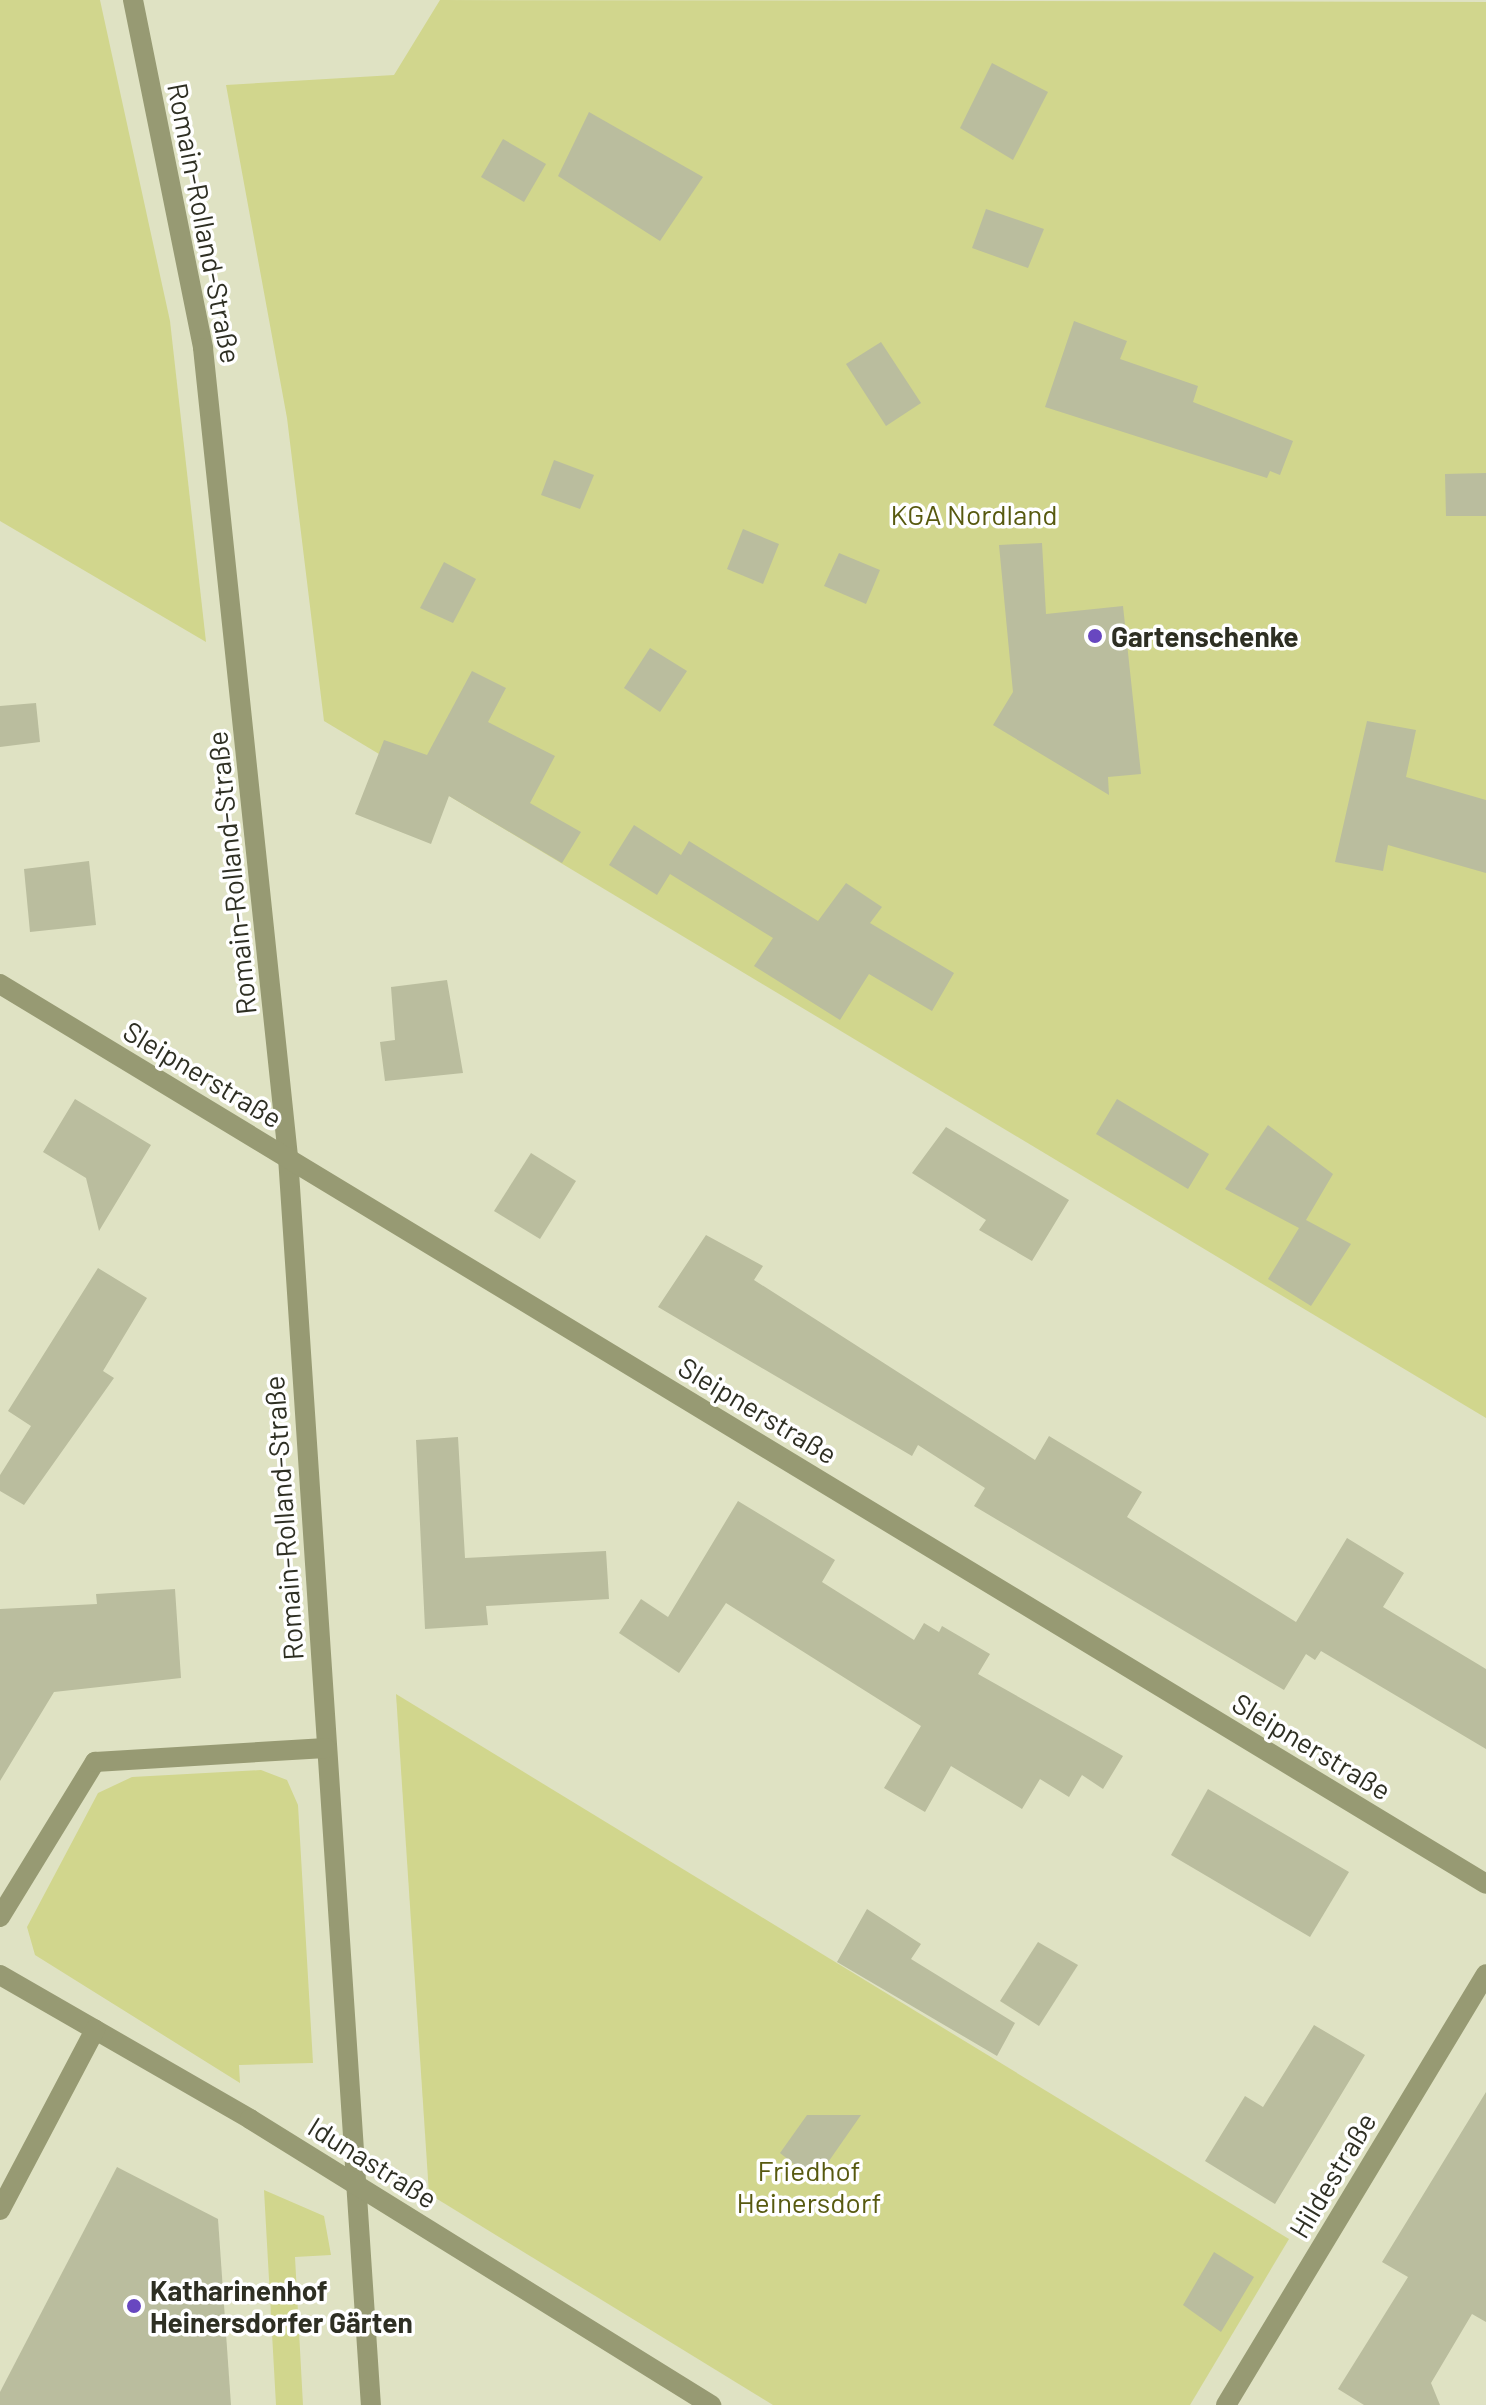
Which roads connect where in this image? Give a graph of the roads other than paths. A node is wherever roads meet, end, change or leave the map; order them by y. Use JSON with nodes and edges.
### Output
{"nodes":[{"id":1,"x":133,"y":0,"type":"edge"},
{"id":2,"x":0,"y":984,"type":"edge"},
{"id":3,"x":288,"y":1157,"type":"junction"},
{"id":4,"x":326,"y":1748,"type":"junction"},
{"id":5,"x":1486,"y":1884,"type":"edge"},
{"id":6,"x":0,"y":1917,"type":"edge"},
{"id":7,"x":1486,"y":1974,"type":"edge"},
{"id":8,"x":0,"y":1975,"type":"edge"},
{"id":9,"x":95,"y":2030,"type":"junction"},
{"id":10,"x":355,"y":2184,"type":"junction"},
{"id":11,"x":0,"y":2210,"type":"edge"},
{"id":12,"x":371,"y":2405,"type":"edge"},
{"id":13,"x":711,"y":2405,"type":"edge"},
{"id":14,"x":1226,"y":2405,"type":"edge"}],
"edges":[{"from":1,"to":3,"type":"street","name":"Romain-Rolland-Straße"},
{"from":2,"to":3,"type":"street","name":"Sleipnerstraße"},
{"from":3,"to":4,"type":"street","name":"Romain-Rolland-Straße"},
{"from":3,"to":5,"type":"street","name":"Sleipnerstraße"},
{"from":4,"to":6,"type":"street"},
{"from":4,"to":10,"type":"street","name":"Romain-Rolland-Straße"},
{"from":7,"to":14,"type":"street","name":"Hildestraße"},
{"from":8,"to":9,"type":"street","name":"Idunastraße"},
{"from":9,"to":10,"type":"street","name":"Idunastraße"},
{"from":9,"to":11,"type":"street"},
{"from":10,"to":12,"type":"street","name":"Romain-Rolland-Straße"},
{"from":10,"to":13,"type":"street","name":"Idunastraße"}]}
